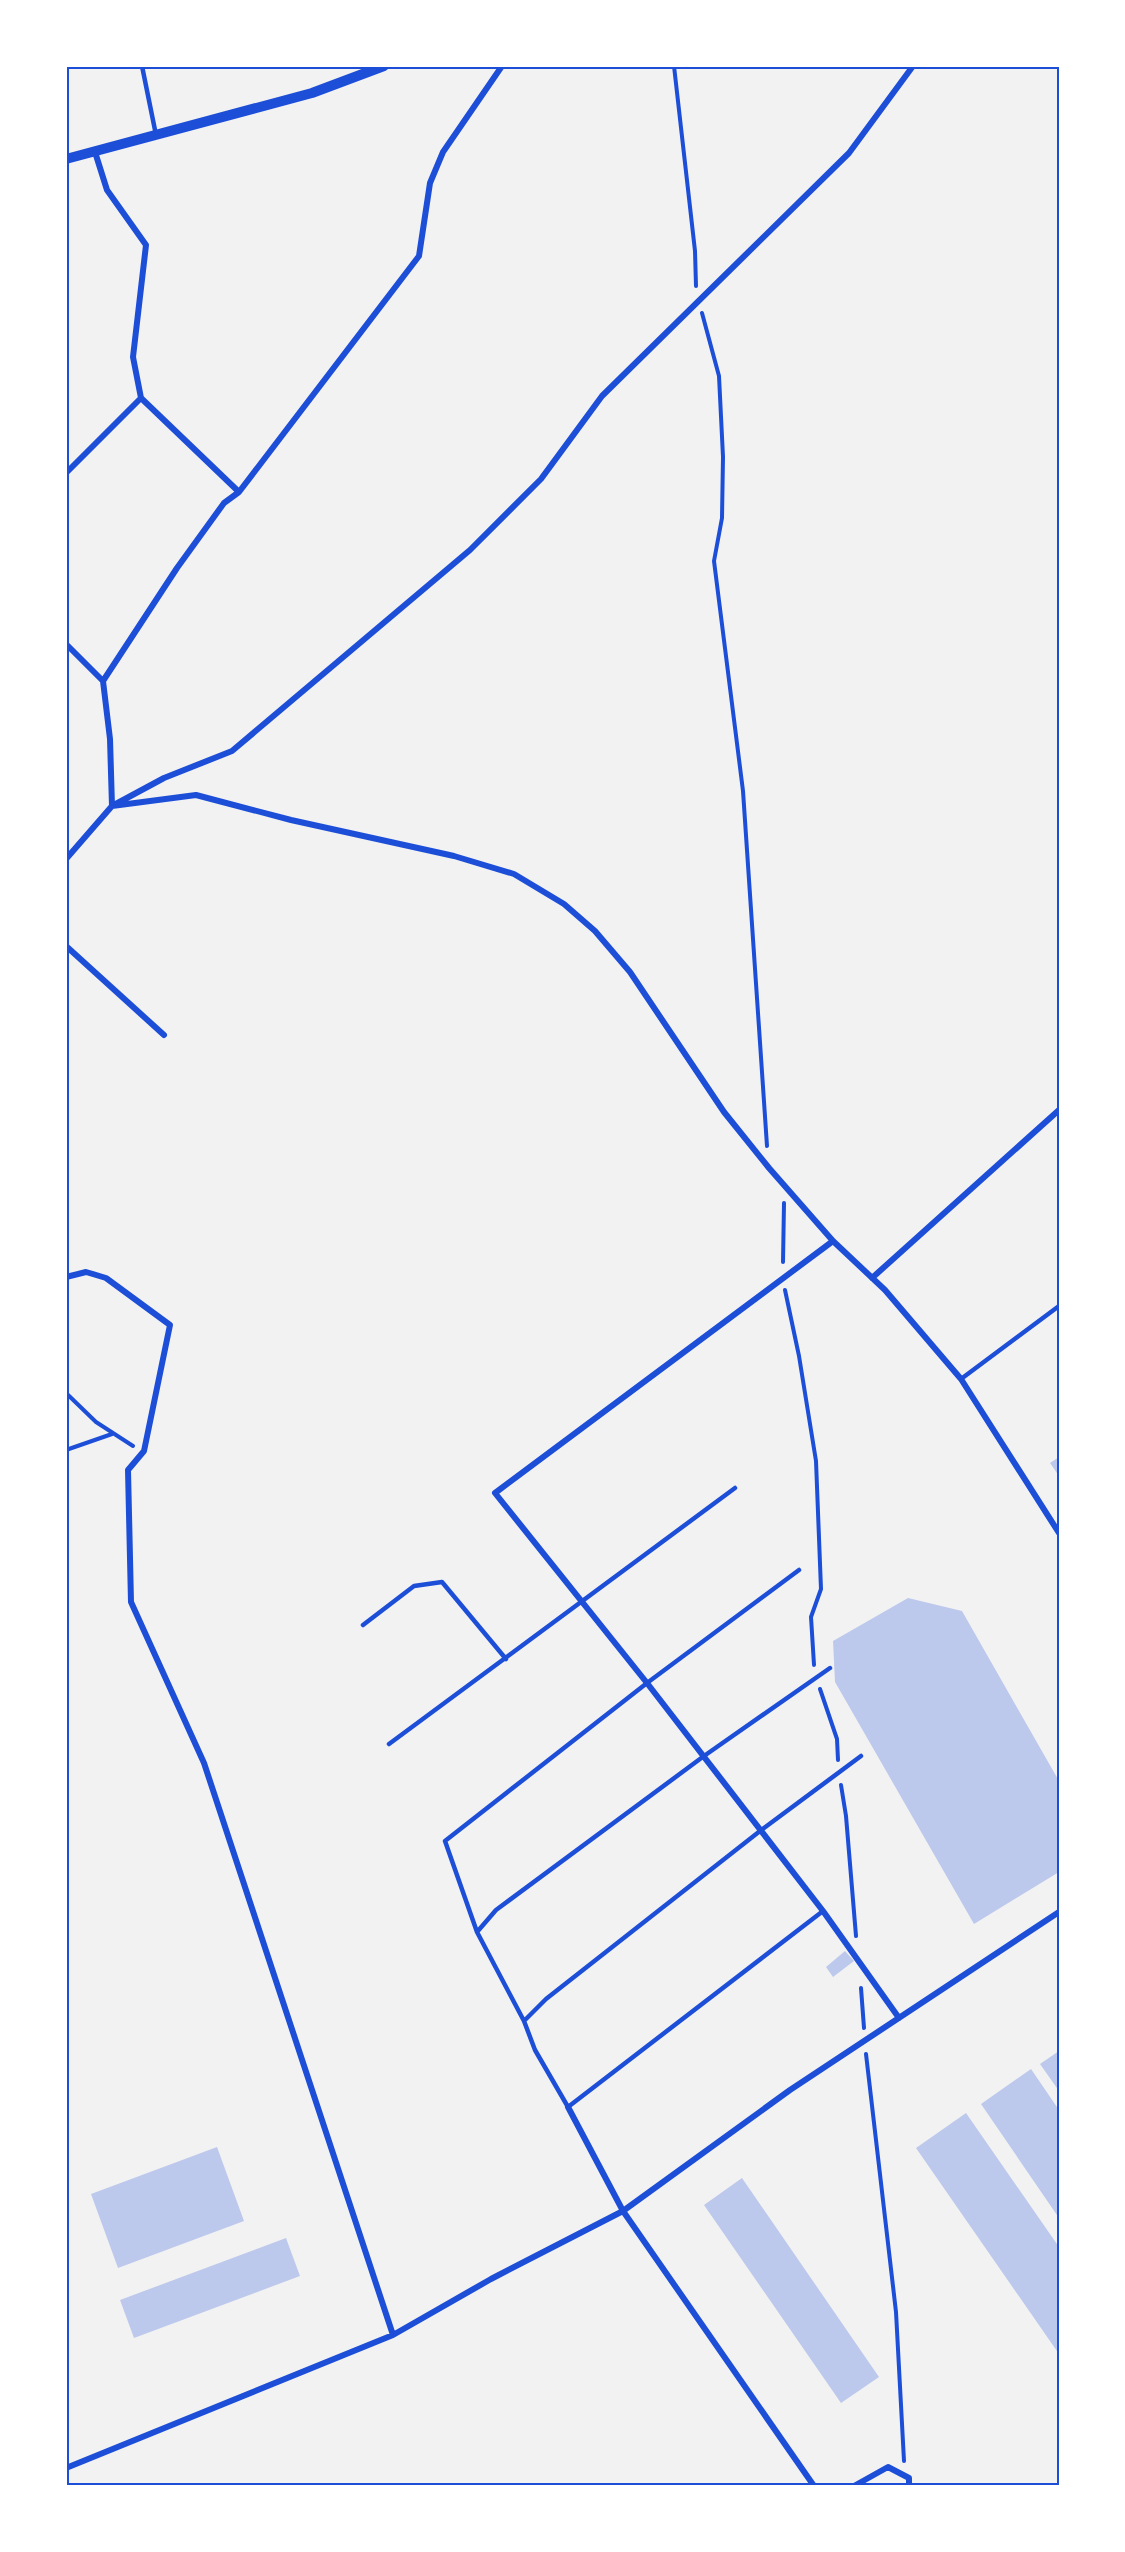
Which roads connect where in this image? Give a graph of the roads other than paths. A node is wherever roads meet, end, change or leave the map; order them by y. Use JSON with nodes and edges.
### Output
{"nodes":[{"id":1,"x":142,"y":66,"type":"edge"},
{"id":2,"x":384,"y":66,"type":"edge"},
{"id":3,"x":502,"y":66,"type":"edge"},
{"id":4,"x":914,"y":66,"type":"edge"},
{"id":5,"x":156,"y":135,"type":"junction"},
{"id":6,"x":96,"y":152,"type":"junction"},
{"id":7,"x":66,"y":159,"type":"edge"},
{"id":8,"x":141,"y":398,"type":"junction"},
{"id":9,"x":66,"y":473,"type":"edge"},
{"id":10,"x":239,"y":492,"type":"junction"},
{"id":11,"x":66,"y":644,"type":"edge"},
{"id":12,"x":103,"y":681,"type":"junction"},
{"id":13,"x":112,"y":806,"type":"junction"},
{"id":14,"x":66,"y":859,"type":"edge"},
{"id":15,"x":66,"y":946,"type":"edge"},
{"id":16,"x":164,"y":1035,"type":"dead end"},
{"id":17,"x":1059,"y":1110,"type":"edge"},
{"id":18,"x":833,"y":1241,"type":"junction"},
{"id":19,"x":66,"y":1277,"type":"edge"},
{"id":20,"x":872,"y":1278,"type":"junction"},
{"id":21,"x":1059,"y":1306,"type":"edge"},
{"id":22,"x":961,"y":1379,"type":"junction"},
{"id":23,"x":735,"y":1488,"type":"dead end"},
{"id":24,"x":1059,"y":1533,"type":"edge"},
{"id":25,"x":799,"y":1570,"type":"dead end"},
{"id":26,"x":582,"y":1600,"type":"junction"},
{"id":27,"x":363,"y":1625,"type":"dead end"},
{"id":28,"x":506,"y":1659,"type":"junction"},
{"id":29,"x":830,"y":1668,"type":"dead end"},
{"id":30,"x":648,"y":1683,"type":"junction"},
{"id":31,"x":389,"y":1744,"type":"dead end"},
{"id":32,"x":704,"y":1756,"type":"junction"},
{"id":33,"x":861,"y":1756,"type":"dead end"},
{"id":34,"x":760,"y":1831,"type":"junction"},
{"id":35,"x":823,"y":1911,"type":"junction"},
{"id":36,"x":1059,"y":1912,"type":"edge"},
{"id":37,"x":477,"y":1932,"type":"junction"},
{"id":38,"x":899,"y":2018,"type":"junction"},
{"id":39,"x":524,"y":2021,"type":"junction"},
{"id":40,"x":568,"y":2107,"type":"junction"},
{"id":41,"x":623,"y":2211,"type":"junction"},
{"id":42,"x":393,"y":2336,"type":"junction"},
{"id":43,"x":66,"y":2468,"type":"edge"},
{"id":44,"x":814,"y":2486,"type":"edge"},
{"id":45,"x":854,"y":2486,"type":"edge"},
{"id":46,"x":909,"y":2486,"type":"edge"}],
"edges":[{"from":1,"to":5,"type":"lane"},
{"from":2,"to":5,"type":"street"},
{"from":3,"to":10,"type":"street"},
{"from":4,"to":13,"type":"street"},
{"from":5,"to":6,"type":"street"},
{"from":6,"to":7,"type":"street"},
{"from":6,"to":8,"type":"street"},
{"from":8,"to":9,"type":"street"},
{"from":8,"to":10,"type":"street"},
{"from":10,"to":12,"type":"street"},
{"from":11,"to":12,"type":"street"},
{"from":12,"to":13,"type":"street"},
{"from":13,"to":14,"type":"street"},
{"from":13,"to":18,"type":"street"},
{"from":15,"to":16,"type":"street"},
{"from":17,"to":20,"type":"street"},
{"from":18,"to":20,"type":"street"},
{"from":18,"to":26,"type":"street"},
{"from":19,"to":42,"type":"street"},
{"from":20,"to":22,"type":"street"},
{"from":21,"to":22,"type":"lane"},
{"from":22,"to":24,"type":"street"},
{"from":23,"to":26,"type":"lane"},
{"from":25,"to":30,"type":"lane"},
{"from":26,"to":28,"type":"lane"},
{"from":26,"to":30,"type":"street"},
{"from":27,"to":28,"type":"lane"},
{"from":28,"to":31,"type":"lane"},
{"from":29,"to":32,"type":"lane"},
{"from":30,"to":32,"type":"street"},
{"from":30,"to":37,"type":"lane"},
{"from":32,"to":34,"type":"street"},
{"from":32,"to":37,"type":"lane"},
{"from":33,"to":34,"type":"lane"},
{"from":34,"to":35,"type":"street"},
{"from":34,"to":39,"type":"lane"},
{"from":35,"to":38,"type":"street"},
{"from":35,"to":40,"type":"lane"},
{"from":36,"to":38,"type":"street"},
{"from":37,"to":39,"type":"lane"},
{"from":38,"to":41,"type":"street"},
{"from":39,"to":40,"type":"lane"},
{"from":40,"to":41,"type":"street"},
{"from":41,"to":42,"type":"street"},
{"from":41,"to":44,"type":"street"},
{"from":42,"to":43,"type":"street"},
{"from":45,"to":46,"type":"street"}]}
